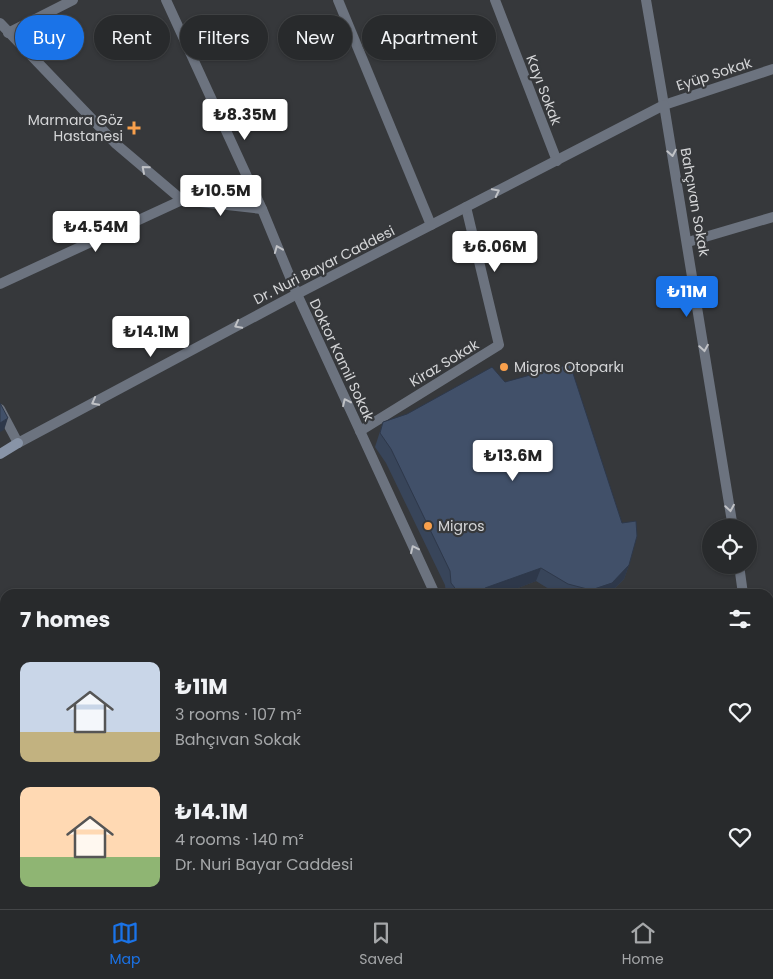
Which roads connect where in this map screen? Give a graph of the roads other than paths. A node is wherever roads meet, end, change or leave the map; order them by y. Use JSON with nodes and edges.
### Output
{"nodes":[{"id":1,"x":72,"y":0,"type":"edge"},
{"id":2,"x":166,"y":0,"type":"edge"},
{"id":3,"x":338,"y":0,"type":"edge"},
{"id":4,"x":495,"y":0,"type":"edge"},
{"id":5,"x":646,"y":0,"type":"edge"},
{"id":6,"x":0,"y":23,"type":"edge"},
{"id":7,"x":8,"y":33,"type":"junction"},
{"id":8,"x":773,"y":69,"type":"edge"},
{"id":9,"x":664,"y":105,"type":"junction"},
{"id":10,"x":557,"y":161,"type":"junction"},
{"id":11,"x":182,"y":200,"type":"junction"},
{"id":12,"x":466,"y":208,"type":"junction"},
{"id":13,"x":262,"y":209,"type":"junction"},
{"id":14,"x":773,"y":217,"type":"edge"},
{"id":15,"x":431,"y":226,"type":"junction"},
{"id":16,"x":688,"y":242,"type":"junction"},
{"id":17,"x":0,"y":284,"type":"edge"},
{"id":18,"x":297,"y":294,"type":"junction"},
{"id":19,"x":0,"y":409,"type":"edge"},
{"id":20,"x":360,"y":431,"type":"junction"},
{"id":21,"x":18,"y":443,"type":"junction"},
{"id":22,"x":0,"y":454,"type":"edge"},
{"id":23,"x":732,"y":519,"type":"edge"},
{"id":24,"x":740,"y":574,"type":"edge"},
{"id":25,"x":433,"y":589,"type":"edge"},
{"id":26,"x":742,"y":589,"type":"edge"}],
"edges":[{"from":1,"to":7,"type":"street"},
{"from":2,"to":13,"type":"street","name":"Doktor Kamil Sokak"},
{"from":3,"to":15,"type":"street"},
{"from":4,"to":10,"type":"street","name":"Kayı Sokak"},
{"from":5,"to":9,"type":"street","name":"Bahçıvan Sokak"},
{"from":6,"to":7,"type":"street"},
{"from":11,"to":7,"type":"street","one_way":true},
{"from":8,"to":9,"type":"street","name":"Eyüp Sokak"},
{"from":9,"to":10,"type":"street","name":"Dr. Nuri Bayar Caddesi"},
{"from":9,"to":16,"type":"street","name":"Bahçıvan Sokak","one_way":true},
{"from":12,"to":10,"type":"street","name":"Dr. Nuri Bayar Caddesi","one_way":true},
{"from":11,"to":13,"type":"street"},
{"from":11,"to":17,"type":"street"},
{"from":12,"to":15,"type":"street","name":"Dr. Nuri Bayar Caddesi"},
{"from":12,"to":20,"type":"street","name":"Kiraz Sokak"},
{"from":18,"to":13,"type":"street","name":"Doktor Kamil Sokak","one_way":true},
{"from":14,"to":16,"type":"street"},
{"from":15,"to":18,"type":"street","name":"Dr. Nuri Bayar Caddesi"},
{"from":16,"to":23,"type":"street","name":"Bahçıvan Sokak","one_way":true},
{"from":20,"to":18,"type":"street","name":"Doktor Kamil Sokak","one_way":true},
{"from":18,"to":21,"type":"street","name":"Dr. Nuri Bayar Caddesi","one_way":true},
{"from":19,"to":21,"type":"street"},
{"from":25,"to":20,"type":"street","name":"Doktor Kamil Sokak","one_way":true},
{"from":21,"to":22,"type":"main road","name":"Dr. Nuri Bayar Caddesi"},
{"from":24,"to":26,"type":"street"}]}
